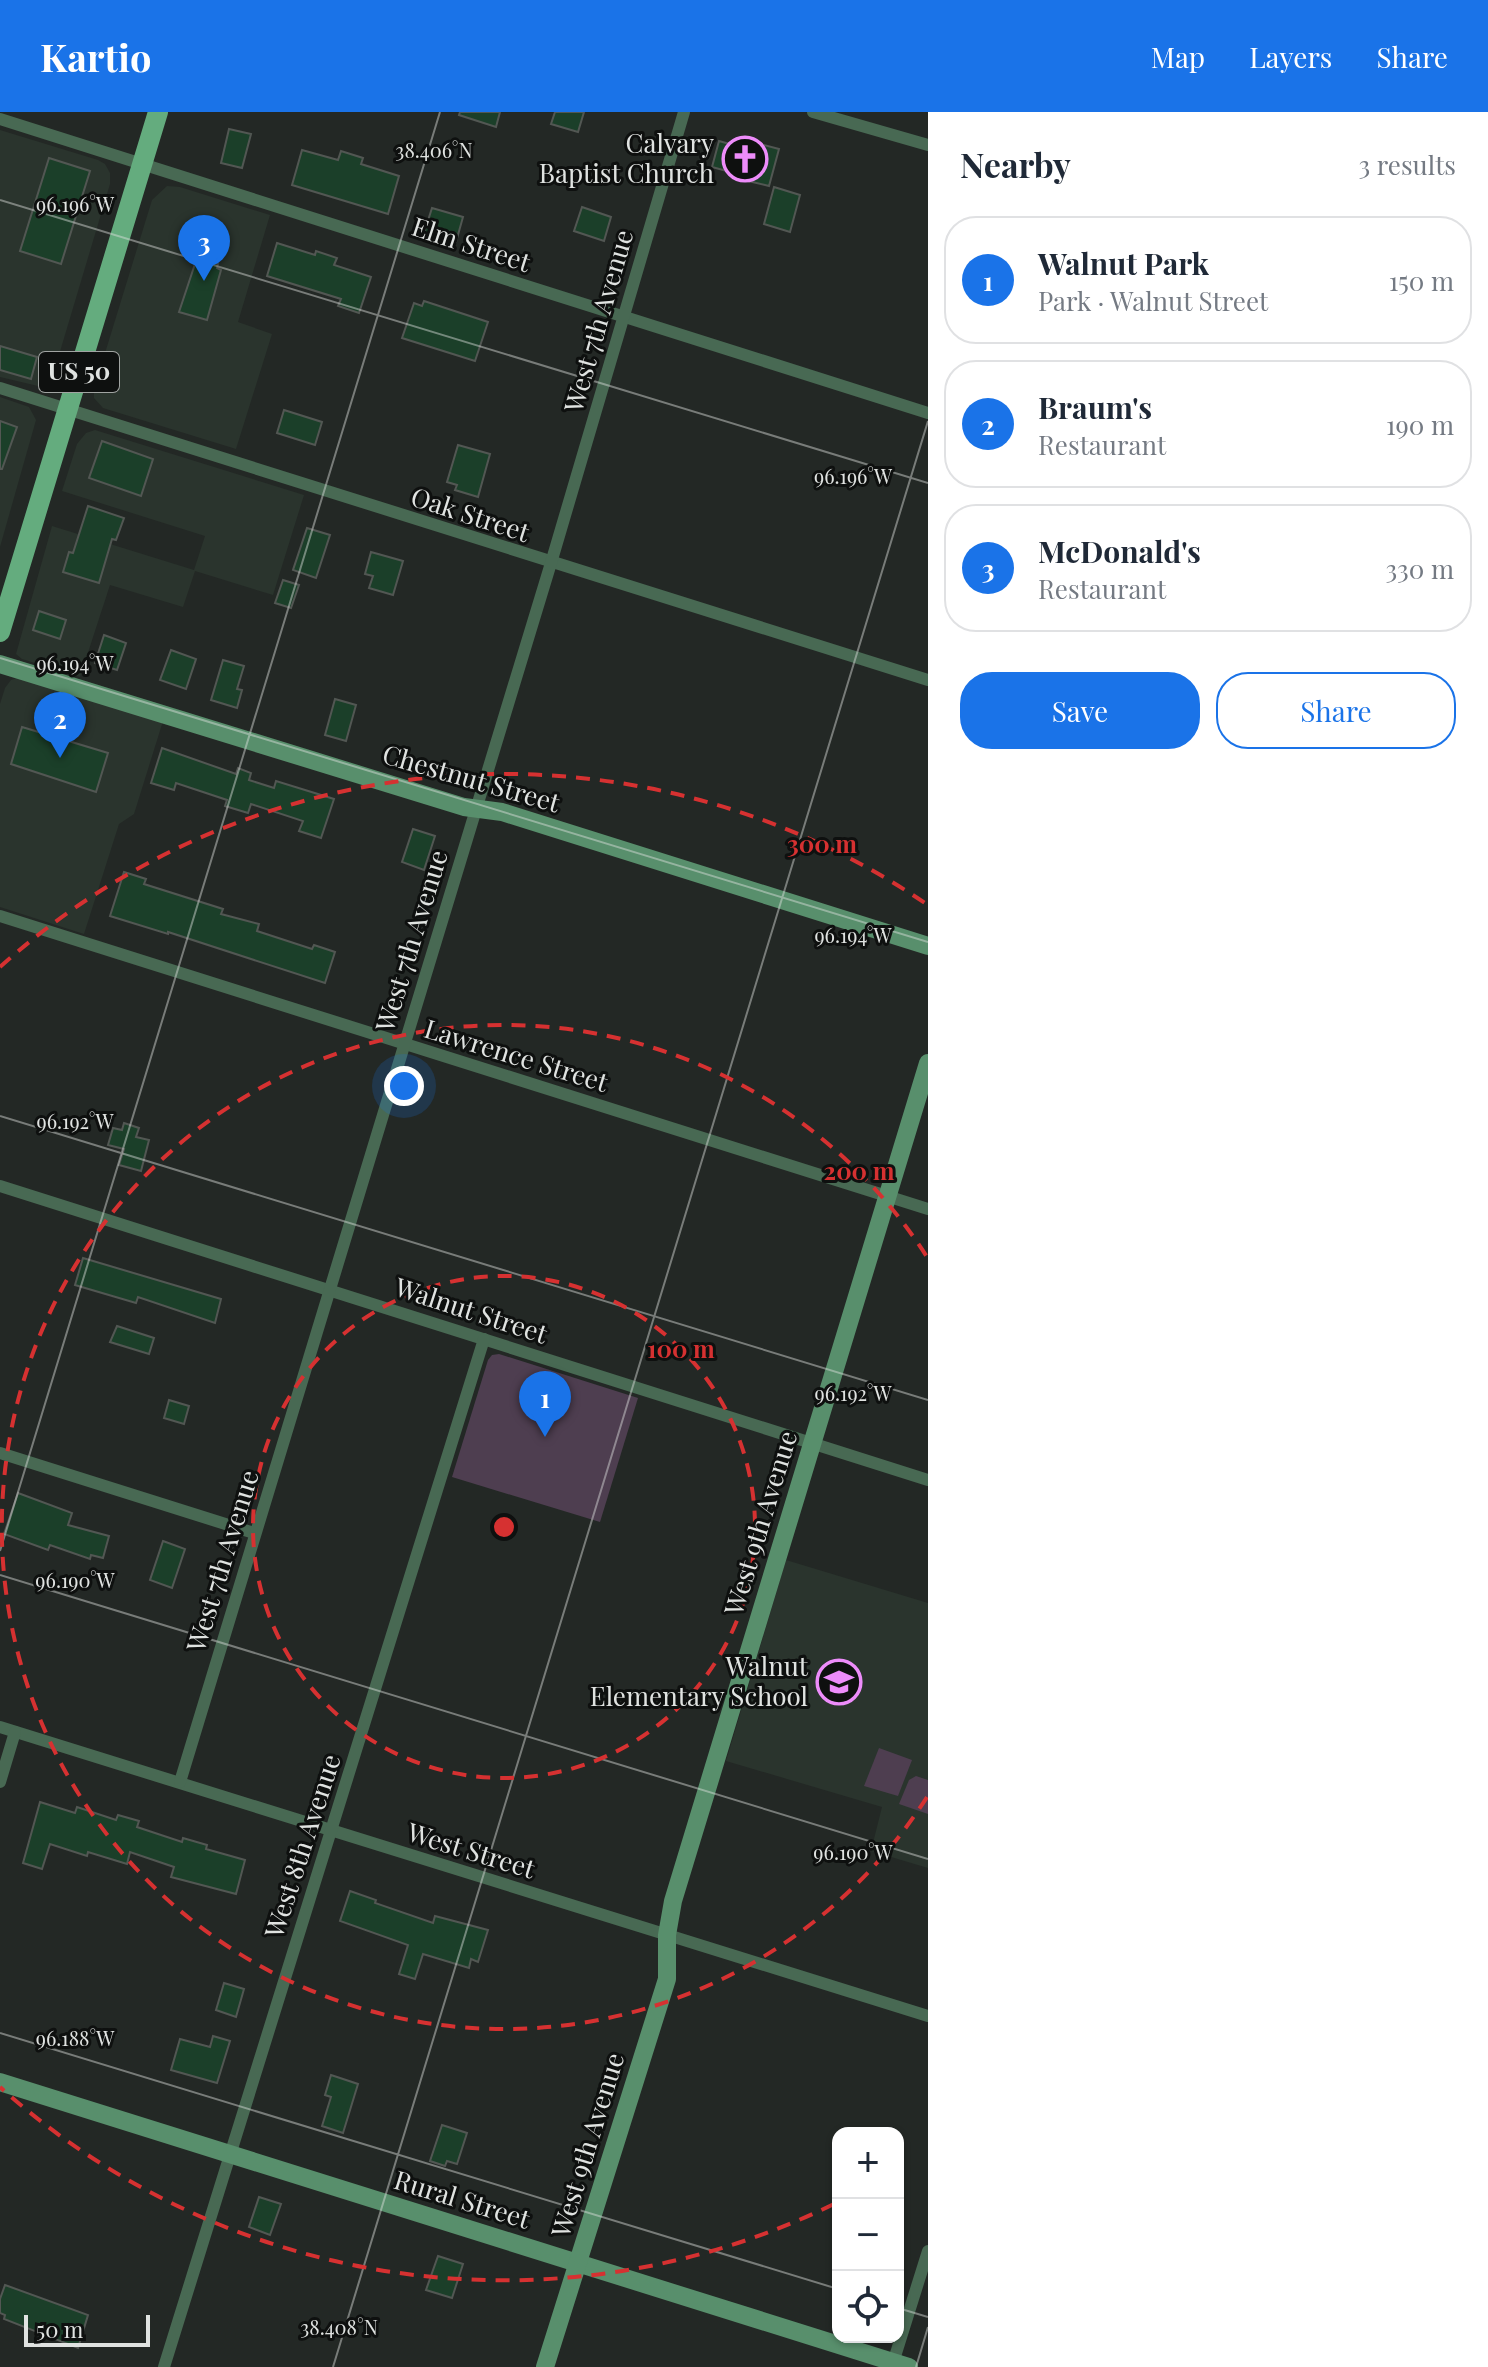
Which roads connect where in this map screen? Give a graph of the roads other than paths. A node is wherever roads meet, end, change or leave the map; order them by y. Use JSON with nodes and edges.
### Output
{"nodes":[{"id":1,"x":158,"y":112,"type":"edge"},
{"id":2,"x":684,"y":112,"type":"edge"},
{"id":3,"x":813,"y":112,"type":"edge"},
{"id":4,"x":0,"y":119,"type":"edge"},
{"id":5,"x":928,"y":145,"type":"edge"},
{"id":6,"x":142,"y":163,"type":"junction"},
{"id":7,"x":623,"y":317,"type":"junction"},
{"id":8,"x":0,"y":388,"type":"edge"},
{"id":9,"x":68,"y":410,"type":"junction"},
{"id":10,"x":928,"y":413,"type":"edge"},
{"id":11,"x":551,"y":563,"type":"junction"},
{"id":12,"x":0,"y":632,"type":"edge"},
{"id":13,"x":0,"y":664,"type":"edge"},
{"id":14,"x":928,"y":680,"type":"edge"},
{"id":15,"x":475,"y":809,"type":"junction"},
{"id":16,"x":0,"y":916,"type":"edge"},
{"id":17,"x":928,"y":946,"type":"edge"},
{"id":18,"x":405,"y":1044,"type":"junction"},
{"id":19,"x":928,"y":1063,"type":"edge"},
{"id":20,"x":0,"y":1186,"type":"edge"},
{"id":21,"x":888,"y":1196,"type":"junction"},
{"id":22,"x":928,"y":1209,"type":"edge"},
{"id":23,"x":330,"y":1289,"type":"junction"},
{"id":24,"x":484,"y":1339,"type":"junction"},
{"id":25,"x":812,"y":1444,"type":"junction"},
{"id":26,"x":0,"y":1453,"type":"edge"},
{"id":27,"x":928,"y":1480,"type":"edge"},
{"id":28,"x":254,"y":1533,"type":"junction"},
{"id":29,"x":0,"y":1727,"type":"edge"},
{"id":30,"x":15,"y":1732,"type":"junction"},
{"id":31,"x":0,"y":1782,"type":"edge"},
{"id":32,"x":180,"y":1782,"type":"junction"},
{"id":33,"x":331,"y":1830,"type":"junction"},
{"id":34,"x":667,"y":1935,"type":"junction"},
{"id":35,"x":928,"y":2016,"type":"edge"},
{"id":36,"x":0,"y":2082,"type":"edge"},
{"id":37,"x":230,"y":2155,"type":"junction"},
{"id":38,"x":928,"y":2251,"type":"edge"},
{"id":39,"x":578,"y":2264,"type":"junction"},
{"id":40,"x":898,"y":2365,"type":"edge"},
{"id":41,"x":164,"y":2367,"type":"edge"},
{"id":42,"x":545,"y":2367,"type":"edge"}],
"edges":[{"from":1,"to":6,"type":"main road","number":"US 50"},
{"from":2,"to":7,"type":"street","name":"West 7th Avenue"},
{"from":3,"to":5,"type":"street"},
{"from":4,"to":6,"type":"street","name":"Elm Street"},
{"from":6,"to":7,"type":"street","name":"Elm Street"},
{"from":6,"to":9,"type":"main road","number":"US 50"},
{"from":7,"to":10,"type":"street","name":"Elm Street"},
{"from":7,"to":11,"type":"street","name":"West 7th Avenue"},
{"from":8,"to":9,"type":"street","name":"Oak Street"},
{"from":9,"to":11,"type":"street","name":"Oak Street"},
{"from":9,"to":12,"type":"main road","number":"US 50"},
{"from":11,"to":14,"type":"street","name":"Oak Street"},
{"from":11,"to":15,"type":"street","name":"West 7th Avenue"},
{"from":13,"to":15,"type":"street","name":"Chestnut Street"},
{"from":15,"to":17,"type":"street","name":"Chestnut Street"},
{"from":15,"to":18,"type":"street","name":"West 7th Avenue"},
{"from":16,"to":18,"type":"street","name":"Lawrence Street"},
{"from":18,"to":21,"type":"street","name":"Lawrence Street"},
{"from":18,"to":23,"type":"street","name":"West 7th Avenue"},
{"from":19,"to":21,"type":"street","name":"West 9th Avenue"},
{"from":20,"to":23,"type":"street","name":"Walnut Street"},
{"from":21,"to":22,"type":"street","name":"Lawrence Street"},
{"from":21,"to":25,"type":"street","name":"West 9th Avenue"},
{"from":23,"to":24,"type":"street","name":"Walnut Street"},
{"from":23,"to":28,"type":"street","name":"West 7th Avenue"},
{"from":24,"to":25,"type":"street","name":"Walnut Street"},
{"from":24,"to":33,"type":"street","name":"West 8th Avenue"},
{"from":25,"to":27,"type":"street","name":"Walnut Street"},
{"from":25,"to":34,"type":"street","name":"West 9th Avenue"},
{"from":26,"to":28,"type":"street"},
{"from":28,"to":32,"type":"street","name":"West 7th Avenue"},
{"from":29,"to":30,"type":"street","name":"West Street"},
{"from":30,"to":31,"type":"street"},
{"from":30,"to":32,"type":"street","name":"West Street"},
{"from":32,"to":33,"type":"street","name":"West Street"},
{"from":33,"to":34,"type":"street","name":"West Street"},
{"from":33,"to":37,"type":"street","name":"West 8th Avenue"},
{"from":34,"to":35,"type":"street","name":"West Street"},
{"from":34,"to":39,"type":"street","name":"West 9th Avenue"},
{"from":36,"to":37,"type":"street","name":"Rural Street"},
{"from":37,"to":39,"type":"street","name":"Rural Street"},
{"from":37,"to":41,"type":"street","name":"West 8th Avenue"},
{"from":38,"to":40,"type":"street"},
{"from":39,"to":40,"type":"street","name":"Rural Street"},
{"from":39,"to":42,"type":"street","name":"West 9th Avenue"}]}
